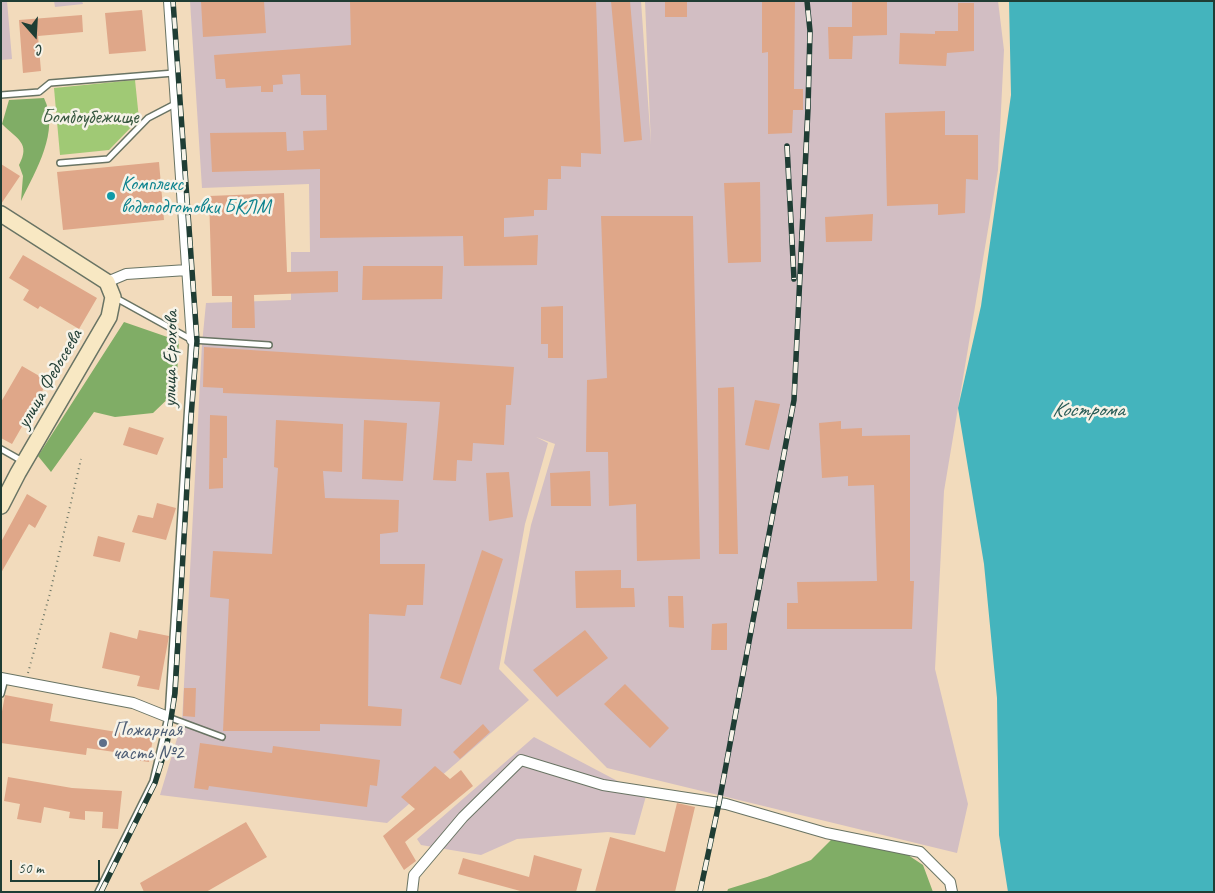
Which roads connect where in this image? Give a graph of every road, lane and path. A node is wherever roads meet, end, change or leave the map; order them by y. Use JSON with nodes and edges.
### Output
{"nodes":[{"id":1,"x":169,"y":1,"type":"edge"},
{"id":2,"x":174,"y":73,"type":"junction"},
{"id":3,"x":1,"y":95,"type":"edge"},
{"id":4,"x":176,"y":103,"type":"junction"},
{"id":5,"x":60,"y":163,"type":"dead end"},
{"id":6,"x":1,"y":214,"type":"edge"},
{"id":7,"x":187,"y":270,"type":"junction"},
{"id":8,"x":107,"y":282,"type":"junction"},
{"id":9,"x":113,"y":297,"type":"junction"},
{"id":10,"x":192,"y":340,"type":"junction"},
{"id":11,"x":269,"y":345,"type":"dead end"},
{"id":12,"x":1,"y":449,"type":"edge"},
{"id":13,"x":81,"y":459,"type":"dead end"},
{"id":14,"x":24,"y":462,"type":"junction"},
{"id":15,"x":1,"y":506,"type":"edge"},
{"id":16,"x":3,"y":678,"type":"edge"},
{"id":17,"x":25,"y":683,"type":"junction"},
{"id":18,"x":1,"y":694,"type":"edge"},
{"id":19,"x":168,"y":717,"type":"junction"},
{"id":20,"x":222,"y":737,"type":"dead end"},
{"id":21,"x":98,"y":892,"type":"edge"},
{"id":22,"x":412,"y":892,"type":"edge"},
{"id":23,"x":952,"y":892,"type":"edge"}],
"edges":[{"from":1,"to":2,"type":"street","name":"улица Ерохова"},
{"from":2,"to":3,"type":"lane"},
{"from":2,"to":4,"type":"street","name":"улица Ерохова"},
{"from":4,"to":5,"type":"lane"},
{"from":4,"to":7,"type":"street","name":"улица Ерохова"},
{"from":6,"to":8,"type":"street"},
{"from":7,"to":8,"type":"street"},
{"from":7,"to":10,"type":"street","name":"улица Ерохова"},
{"from":8,"to":9,"type":"street"},
{"from":9,"to":10,"type":"lane"},
{"from":9,"to":14,"type":"street","name":"улица Федосеева"},
{"from":10,"to":11,"type":"lane"},
{"from":10,"to":19,"type":"lane","name":"улица Ерохова"},
{"from":12,"to":14,"type":"lane"},
{"from":13,"to":17,"type":"path"},
{"from":14,"to":15,"type":"street","name":"улица Федосеева"},
{"from":16,"to":17,"type":"street"},
{"from":16,"to":18,"type":"lane"},
{"from":17,"to":19,"type":"street"},
{"from":19,"to":20,"type":"lane"},
{"from":19,"to":21,"type":"lane","name":"улица Ерохова"},
{"from":22,"to":23,"type":"street"}]}
